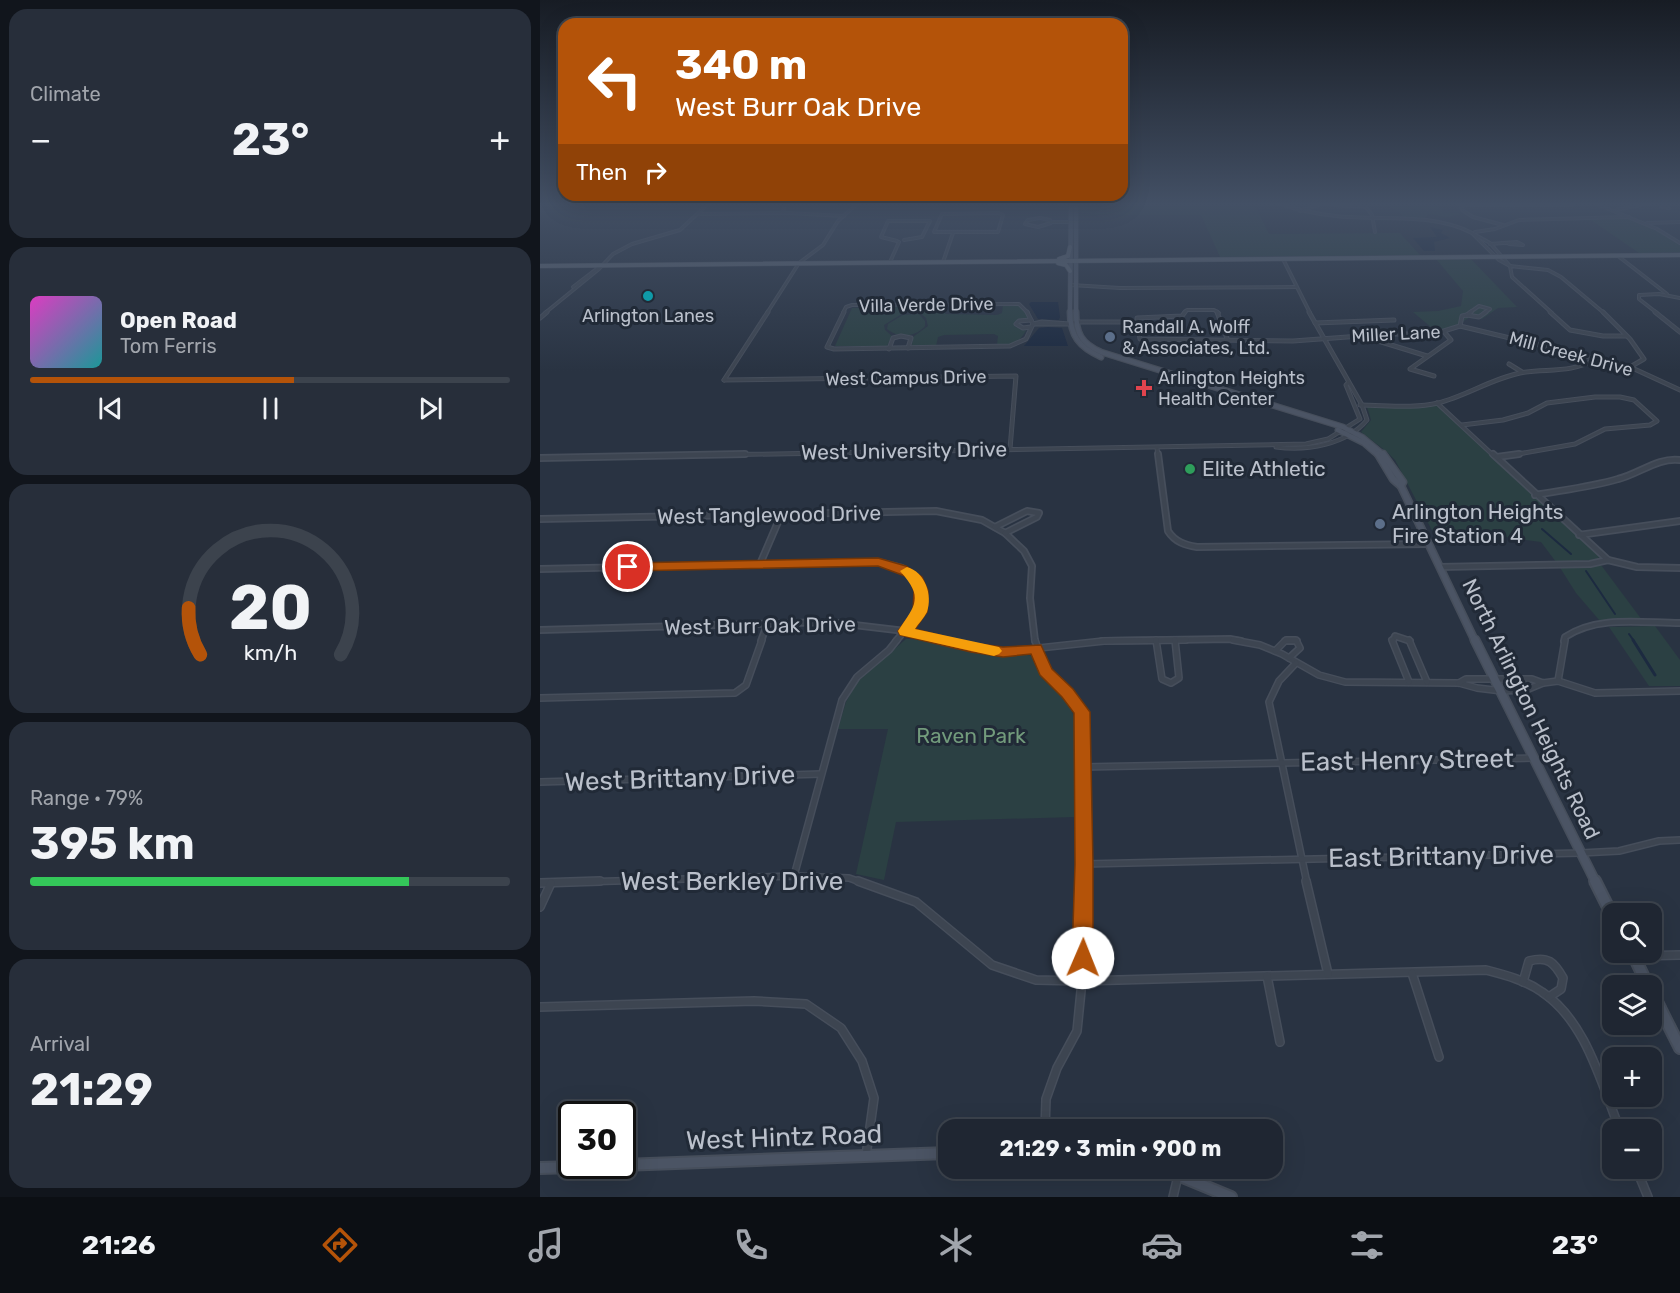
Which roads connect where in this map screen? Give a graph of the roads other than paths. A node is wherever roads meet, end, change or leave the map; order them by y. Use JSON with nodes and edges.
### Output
{"nodes":[{"id":1,"x":1290,"y":258,"type":"edge"},
{"id":2,"x":609,"y":259,"type":"edge"},
{"id":3,"x":804,"y":259,"type":"edge"},
{"id":4,"x":891,"y":259,"type":"edge"},
{"id":5,"x":944,"y":259,"type":"edge"},
{"id":6,"x":1058,"y":259,"type":"joint"},
{"id":7,"x":1283,"y":259,"type":"joint"},
{"id":8,"x":1499,"y":259,"type":"edge"},
{"id":9,"x":1504,"y":259,"type":"edge"},
{"id":10,"x":1622,"y":259,"type":"edge"},
{"id":11,"x":1070,"y":260,"type":"junction"},
{"id":12,"x":1077,"y":260,"type":"junction"},
{"id":13,"x":1009,"y":261,"type":"junction"},
{"id":14,"x":1016,"y":261,"type":"junction"},
{"id":15,"x":890,"y":262,"type":"junction"},
{"id":16,"x":943,"y":262,"type":"junction"},
{"id":17,"x":800,"y":263,"type":"junction"},
{"id":18,"x":540,"y":266,"type":"edge"},
{"id":19,"x":600,"y":266,"type":"junction"},
{"id":20,"x":1287,"y":266,"type":"junction"},
{"id":21,"x":1510,"y":266,"type":"junction"},
{"id":22,"x":1070,"y":271,"type":"junction"},
{"id":23,"x":1073,"y":285,"type":"junction"},
{"id":24,"x":1296,"y":287,"type":"junction"},
{"id":25,"x":1669,"y":296,"type":"junction"},
{"id":26,"x":1680,"y":298,"type":"edge"},
{"id":27,"x":1467,"y":315,"type":"junction"},
{"id":28,"x":540,"y":317,"type":"edge"},
{"id":29,"x":1394,"y":320,"type":"dead end"},
{"id":30,"x":1077,"y":322,"type":"junction"},
{"id":31,"x":1137,"y":322,"type":"junction"},
{"id":32,"x":1315,"y":323,"type":"junction"},
{"id":33,"x":1032,"y":324,"type":"junction"},
{"id":34,"x":1070,"y":324,"type":"junction"},
{"id":35,"x":1460,"y":326,"type":"junction"},
{"id":36,"x":1680,"y":332,"type":"edge"},
{"id":37,"x":1445,"y":333,"type":"junction"},
{"id":38,"x":1626,"y":336,"type":"junction"},
{"id":39,"x":1362,"y":337,"type":"junction"},
{"id":40,"x":1323,"y":339,"type":"junction"},
{"id":41,"x":1228,"y":341,"type":"junction"},
{"id":42,"x":908,"y":348,"type":"junction"},
{"id":43,"x":889,"y":349,"type":"junction"},
{"id":44,"x":1427,"y":356,"type":"junction"},
{"id":45,"x":1595,"y":359,"type":"junction"},
{"id":46,"x":1509,"y":364,"type":"dead end"},
{"id":47,"x":1630,"y":367,"type":"junction"},
{"id":48,"x":1522,"y":372,"type":"junction"},
{"id":49,"x":1434,"y":376,"type":"dead end"},
{"id":50,"x":1347,"y":383,"type":"junction"},
{"id":51,"x":1679,"y":389,"type":"edge"},
{"id":52,"x":1437,"y":403,"type":"junction"},
{"id":53,"x":1356,"y":405,"type":"junction"},
{"id":54,"x":1362,"y":405,"type":"junction"},
{"id":55,"x":1462,"y":425,"type":"junction"},
{"id":56,"x":1348,"y":431,"type":"junction"},
{"id":57,"x":1010,"y":448,"type":"junction"},
{"id":58,"x":1157,"y":448,"type":"junction"},
{"id":59,"x":1497,"y":457,"type":"junction"},
{"id":60,"x":540,"y":458,"type":"edge"},
{"id":61,"x":1680,"y":460,"type":"edge"},
{"id":62,"x":1535,"y":495,"type":"junction"},
{"id":63,"x":781,"y":515,"type":"junction"},
{"id":64,"x":540,"y":519,"type":"edge"},
{"id":65,"x":1680,"y":521,"type":"edge"},
{"id":66,"x":995,"y":527,"type":"junction"},
{"id":67,"x":1005,"y":533,"type":"junction"},
{"id":68,"x":1578,"y":535,"type":"junction"},
{"id":69,"x":1428,"y":544,"type":"junction"},
{"id":70,"x":1608,"y":560,"type":"junction"},
{"id":71,"x":760,"y":564,"type":"junction"},
{"id":72,"x":1440,"y":567,"type":"junction"},
{"id":73,"x":1680,"y":568,"type":"edge"},
{"id":74,"x":540,"y":569,"type":"edge"},
{"id":75,"x":1680,"y":623,"type":"edge"},
{"id":76,"x":768,"y":625,"type":"junction"},
{"id":77,"x":540,"y":630,"type":"edge"},
{"id":78,"x":905,"y":631,"type":"junction"},
{"id":79,"x":1156,"y":640,"type":"junction"},
{"id":80,"x":1174,"y":640,"type":"junction"},
{"id":81,"x":1036,"y":648,"type":"junction"},
{"id":82,"x":1275,"y":651,"type":"junction"},
{"id":83,"x":1289,"y":658,"type":"junction"},
{"id":84,"x":1296,"y":663,"type":"junction"},
{"id":85,"x":1493,"y":679,"type":"junction"},
{"id":86,"x":1558,"y":681,"type":"junction"},
{"id":87,"x":1409,"y":682,"type":"junction"},
{"id":88,"x":1427,"y":682,"type":"junction"},
{"id":89,"x":1459,"y":683,"type":"junction"},
{"id":90,"x":1543,"y":683,"type":"junction"},
{"id":91,"x":1498,"y":690,"type":"junction"},
{"id":92,"x":1680,"y":691,"type":"edge"},
{"id":93,"x":540,"y":699,"type":"edge"},
{"id":94,"x":1533,"y":758,"type":"junction"},
{"id":95,"x":1281,"y":762,"type":"junction"},
{"id":96,"x":1083,"y":767,"type":"junction"},
{"id":97,"x":820,"y":774,"type":"junction"},
{"id":98,"x":540,"y":782,"type":"edge"},
{"id":99,"x":1680,"y":840,"type":"edge"},
{"id":100,"x":1581,"y":853,"type":"junction"},
{"id":101,"x":1301,"y":859,"type":"junction"},
{"id":102,"x":1084,"y":864,"type":"junction"},
{"id":103,"x":794,"y":876,"type":"junction"},
{"id":104,"x":540,"y":883,"type":"edge"},
{"id":105,"x":551,"y":883,"type":"junction"},
{"id":106,"x":1606,"y":903,"type":"edge"},
{"id":107,"x":540,"y":907,"type":"edge"},
{"id":108,"x":1662,"y":955,"type":"edge"},
{"id":109,"x":1680,"y":955,"type":"edge"},
{"id":110,"x":1412,"y":973,"type":"junction"},
{"id":111,"x":1328,"y":974,"type":"junction"},
{"id":112,"x":1267,"y":976,"type":"junction"},
{"id":113,"x":1082,"y":981,"type":"junction"},
{"id":114,"x":1523,"y":982,"type":"junction"},
{"id":115,"x":1549,"y":997,"type":"junction"},
{"id":116,"x":540,"y":1007,"type":"edge"},
{"id":117,"x":1662,"y":1012,"type":"edge"},
{"id":118,"x":1280,"y":1042,"type":"dead end"},
{"id":119,"x":1680,"y":1048,"type":"edge"},
{"id":120,"x":1439,"y":1057,"type":"dead end"},
{"id":121,"x":1045,"y":1119,"type":"edge"},
{"id":122,"x":1615,"y":1119,"type":"edge"},
{"id":123,"x":938,"y":1153,"type":"edge"},
{"id":124,"x":866,"y":1156,"type":"junction"},
{"id":125,"x":636,"y":1164,"type":"edge"},
{"id":126,"x":558,"y":1169,"type":"edge"},
{"id":127,"x":541,"y":1170,"type":"edge"},
{"id":128,"x":1177,"y":1179,"type":"edge"},
{"id":129,"x":1188,"y":1179,"type":"edge"},
{"id":130,"x":1641,"y":1179,"type":"edge"},
{"id":131,"x":1173,"y":1197,"type":"edge"},
{"id":132,"x":1231,"y":1197,"type":"edge"},
{"id":133,"x":1648,"y":1197,"type":"edge"}],
"edges":[{"from":1,"to":20,"type":"street"},
{"from":2,"to":19,"type":"street"},
{"from":3,"to":17,"type":"street"},
{"from":4,"to":15,"type":"street"},
{"from":5,"to":16,"type":"street"},
{"from":6,"to":11,"type":"main road"},
{"from":6,"to":14,"type":"main road"},
{"from":7,"to":12,"type":"main road"},
{"from":7,"to":20,"type":"street"},
{"from":8,"to":21,"type":"street"},
{"from":9,"to":21,"type":"street"},
{"from":10,"to":25,"type":"street"},
{"from":11,"to":12,"type":"main road"},
{"from":11,"to":14,"type":"main road"},
{"from":11,"to":22,"type":"main road","name":"North Arlington Heights Road"},
{"from":12,"to":23,"type":"main road","name":"North Arlington Heights Road"},
{"from":13,"to":14,"type":"main road"},
{"from":13,"to":16,"type":"main road"},
{"from":13,"to":22,"type":"main road"},
{"from":15,"to":16,"type":"main road"},
{"from":15,"to":17,"type":"main road"},
{"from":17,"to":19,"type":"main road"},
{"from":17,"to":57,"type":"street","name":"West Campus Drive"},
{"from":18,"to":19,"type":"main road"},
{"from":19,"to":28,"type":"street"},
{"from":20,"to":24,"type":"street"},
{"from":21,"to":38,"type":"street"},
{"from":21,"to":38,"type":"street"},
{"from":22,"to":23,"type":"main road","name":"North Arlington Heights Road"},
{"from":23,"to":24,"type":"street"},
{"from":23,"to":30,"type":"main road","name":"North Arlington Heights Road"},
{"from":23,"to":34,"type":"main road","name":"North Arlington Heights Road"},
{"from":24,"to":32,"type":"street"},
{"from":25,"to":26,"type":"street"},
{"from":25,"to":36,"type":"street"},
{"from":27,"to":27,"type":"street"},
{"from":27,"to":35,"type":"street","name":"Miller Lane"},
{"from":29,"to":32,"type":"street"},
{"from":30,"to":31,"type":"street"},
{"from":30,"to":34,"type":"street"},
{"from":30,"to":56,"type":"main road","name":"North Arlington Heights Road"},
{"from":31,"to":41,"type":"street","name":"Miller Lane"},
{"from":31,"to":41,"type":"street"},
{"from":32,"to":40,"type":"street"},
{"from":33,"to":34,"type":"street"},
{"from":33,"to":42,"type":"street","name":"Villa Verde Drive"},
{"from":33,"to":43,"type":"street","name":"Villa Verde Drive"},
{"from":34,"to":56,"type":"main road","name":"North Arlington Heights Road"},
{"from":35,"to":37,"type":"street","name":"Miller Lane"},
{"from":35,"to":45,"type":"street","name":"Mill Creek Drive"},
{"from":37,"to":39,"type":"street","name":"Miller Lane"},
{"from":37,"to":44,"type":"street"},
{"from":38,"to":47,"type":"street"},
{"from":39,"to":40,"type":"street","name":"Miller Lane"},
{"from":39,"to":44,"type":"street"},
{"from":40,"to":41,"type":"street","name":"Miller Lane"},
{"from":40,"to":50,"type":"street"},
{"from":42,"to":43,"type":"street","name":"Villa Verde Drive"},
{"from":42,"to":43,"type":"street","name":"Villa Verde Drive"},
{"from":44,"to":49,"type":"street"},
{"from":45,"to":47,"type":"street","name":"Mill Creek Drive"},
{"from":45,"to":48,"type":"street"},
{"from":46,"to":48,"type":"street"},
{"from":47,"to":51,"type":"street","name":"Mill Creek Drive"},
{"from":48,"to":52,"type":"street"},
{"from":50,"to":53,"type":"street"},
{"from":50,"to":54,"type":"street"},
{"from":52,"to":54,"type":"street"},
{"from":52,"to":55,"type":"street"},
{"from":53,"to":54,"type":"street"},
{"from":53,"to":56,"type":"street"},
{"from":54,"to":56,"type":"street"},
{"from":55,"to":59,"type":"street"},
{"from":55,"to":59,"type":"street"},
{"from":56,"to":58,"type":"street","name":"West University Drive"},
{"from":56,"to":69,"type":"main road","name":"North Arlington Heights Road"},
{"from":57,"to":58,"type":"street","name":"West University Drive"},
{"from":57,"to":60,"type":"street","name":"West University Drive"},
{"from":58,"to":69,"type":"street"},
{"from":59,"to":62,"type":"street"},
{"from":61,"to":62,"type":"street"},
{"from":62,"to":68,"type":"street"},
{"from":63,"to":64,"type":"street","name":"West Tanglewood Drive"},
{"from":63,"to":66,"type":"street","name":"West Tanglewood Drive"},
{"from":63,"to":71,"type":"street"},
{"from":65,"to":68,"type":"street"},
{"from":66,"to":67,"type":"street","name":"West Tanglewood Drive"},
{"from":66,"to":67,"type":"street"},
{"from":67,"to":81,"type":"street","name":"West Tanglewood Drive"},
{"from":68,"to":70,"type":"street"},
{"from":69,"to":72,"type":"main road","name":"North Arlington Heights Road"},
{"from":70,"to":72,"type":"street"},
{"from":70,"to":73,"type":"street"},
{"from":71,"to":74,"type":"street"},
{"from":71,"to":78,"type":"street"},
{"from":72,"to":85,"type":"main road","name":"North Arlington Heights Road"},
{"from":75,"to":86,"type":"street"},
{"from":76,"to":77,"type":"street","name":"West Burr Oak Drive"},
{"from":76,"to":78,"type":"street","name":"West Burr Oak Drive"},
{"from":76,"to":93,"type":"street"},
{"from":78,"to":81,"type":"street","name":"West Burr Oak Drive"},
{"from":78,"to":97,"type":"street"},
{"from":79,"to":80,"type":"street","name":"West Burr Oak Drive"},
{"from":79,"to":80,"type":"street"},
{"from":79,"to":81,"type":"street","name":"West Burr Oak Drive"},
{"from":80,"to":82,"type":"street","name":"West Burr Oak Drive"},
{"from":81,"to":96,"type":"street","name":"West Tanglewood Drive"},
{"from":82,"to":83,"type":"street","name":"West Burr Oak Drive"},
{"from":82,"to":83,"type":"street"},
{"from":83,"to":84,"type":"street","name":"West Burr Oak Drive"},
{"from":84,"to":87,"type":"street","name":"West Burr Oak Drive"},
{"from":84,"to":95,"type":"street"},
{"from":85,"to":89,"type":"street"},
{"from":85,"to":90,"type":"street"},
{"from":85,"to":91,"type":"main road","name":"North Arlington Heights Road"},
{"from":86,"to":90,"type":"street"},
{"from":86,"to":92,"type":"street"},
{"from":87,"to":88,"type":"street","name":"West Burr Oak Drive"},
{"from":87,"to":88,"type":"street"},
{"from":88,"to":89,"type":"street","name":"West Burr Oak Drive"},
{"from":89,"to":91,"type":"street"},
{"from":90,"to":91,"type":"street"},
{"from":91,"to":94,"type":"main road","name":"North Arlington Heights Road"},
{"from":94,"to":95,"type":"street","name":"East Henry Street"},
{"from":94,"to":100,"type":"main road","name":"North Arlington Heights Road"},
{"from":95,"to":96,"type":"street","name":"East Henry Street"},
{"from":95,"to":101,"type":"street"},
{"from":96,"to":102,"type":"street","name":"West Tanglewood Drive"},
{"from":97,"to":98,"type":"street","name":"West Brittany Drive"},
{"from":97,"to":103,"type":"street"},
{"from":99,"to":100,"type":"street","name":"East Brittany Drive"},
{"from":100,"to":101,"type":"street","name":"East Brittany Drive"},
{"from":100,"to":106,"type":"main road","name":"North Arlington Heights Road"},
{"from":101,"to":102,"type":"street"},
{"from":101,"to":111,"type":"street"},
{"from":102,"to":113,"type":"street","name":"West Tanglewood Drive"},
{"from":103,"to":105,"type":"street","name":"West Berkley Drive"},
{"from":103,"to":113,"type":"street","name":"West Berkley Drive"},
{"from":104,"to":105,"type":"street","name":"West Berkley Drive"},
{"from":105,"to":107,"type":"street"},
{"from":108,"to":109,"type":"street"},
{"from":110,"to":111,"type":"street","name":"West Berkley Drive"},
{"from":110,"to":114,"type":"street","name":"West Berkley Drive"},
{"from":110,"to":120,"type":"street"},
{"from":111,"to":112,"type":"street","name":"West Berkley Drive"},
{"from":112,"to":113,"type":"street","name":"West Berkley Drive"},
{"from":112,"to":118,"type":"street"},
{"from":113,"to":121,"type":"street","name":"West Tanglewood Drive"},
{"from":114,"to":115,"type":"street"},
{"from":114,"to":115,"type":"street"},
{"from":115,"to":122,"type":"street"},
{"from":116,"to":124,"type":"street"},
{"from":117,"to":119,"type":"main road"},
{"from":123,"to":124,"type":"main road","name":"West Hintz Road"},
{"from":124,"to":125,"type":"main road","name":"West Hintz Road"},
{"from":126,"to":127,"type":"main road"},
{"from":128,"to":131,"type":"street"},
{"from":129,"to":132,"type":"main road"},
{"from":130,"to":133,"type":"street"}]}
